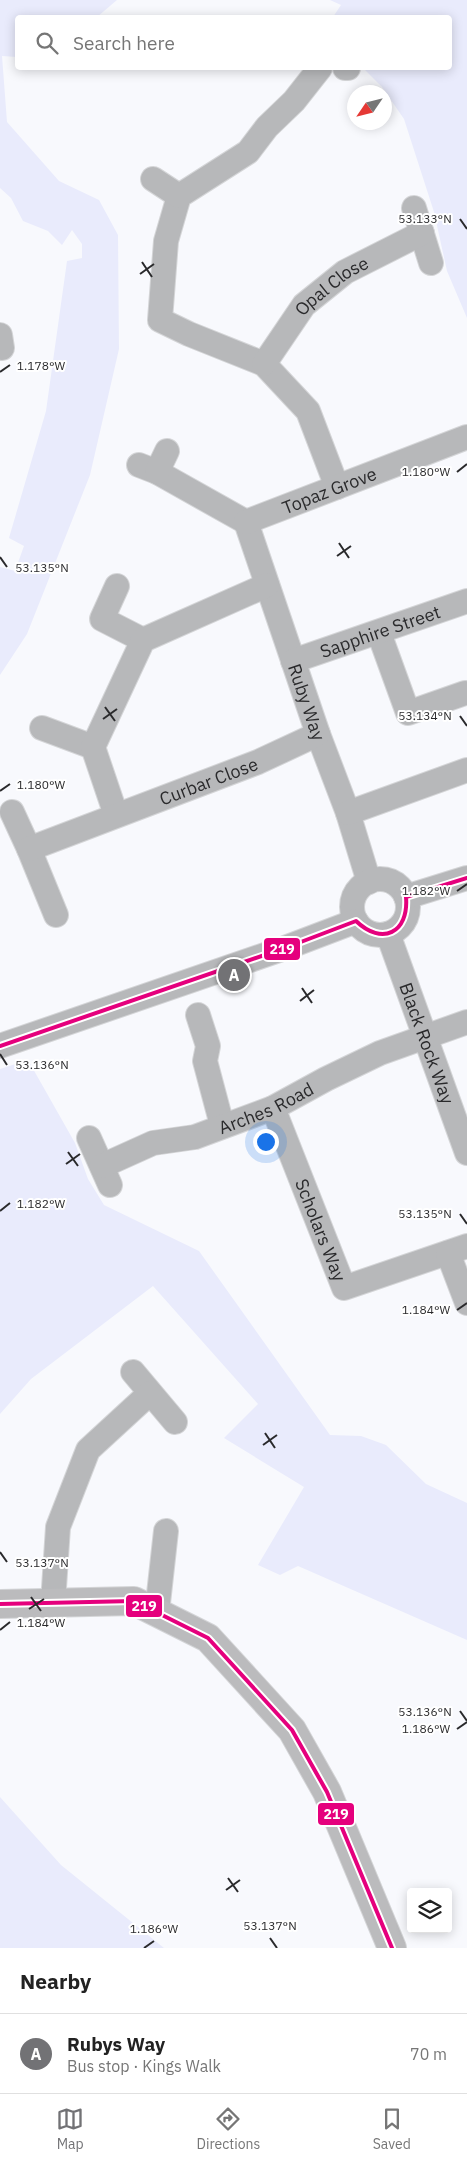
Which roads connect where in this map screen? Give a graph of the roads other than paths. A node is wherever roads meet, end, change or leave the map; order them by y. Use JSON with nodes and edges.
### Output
{"nodes":[{"id":1,"x":318,"y":70,"type":"edge"},
{"id":2,"x":153,"y":178,"type":"dead end"},
{"id":3,"x":179,"y":196,"type":"junction"},
{"id":4,"x":414,"y":208,"type":"dead end"},
{"id":5,"x":422,"y":233,"type":"junction"},
{"id":6,"x":431,"y":263,"type":"dead end"},
{"id":7,"x":264,"y":364,"type":"junction"},
{"id":8,"x":467,"y":437,"type":"edge"},
{"id":9,"x":154,"y":463,"type":"dead end"},
{"id":10,"x":336,"y":487,"type":"junction"},
{"id":11,"x":246,"y":522,"type":"junction"},
{"id":12,"x":267,"y":585,"type":"junction"},
{"id":13,"x":117,"y":586,"type":"dead end"},
{"id":14,"x":467,"y":601,"type":"edge"},
{"id":15,"x":379,"y":633,"type":"junction"},
{"id":16,"x":143,"y":640,"type":"junction"},
{"id":17,"x":293,"y":661,"type":"junction"},
{"id":18,"x":466,"y":693,"type":"dead end"},
{"id":19,"x":42,"y":728,"type":"dead end"},
{"id":20,"x":318,"y":734,"type":"junction"},
{"id":21,"x":93,"y":747,"type":"junction"},
{"id":22,"x":467,"y":770,"type":"edge"},
{"id":23,"x":12,"y":812,"type":"dead end"},
{"id":24,"x":348,"y":813,"type":"junction"},
{"id":25,"x":107,"y":826,"type":"junction"},
{"id":26,"x":29,"y":848,"type":"junction"},
{"id":27,"x":467,"y":878,"type":"edge"},
{"id":28,"x":369,"y":882,"type":"junction"},
{"id":29,"x":406,"y":896,"type":"junction"},
{"id":30,"x":56,"y":915,"type":"dead end"},
{"id":31,"x":356,"y":921,"type":"junction"},
{"id":32,"x":388,"y":934,"type":"junction"},
{"id":33,"x":198,"y":1015,"type":"dead end"},
{"id":34,"x":467,"y":1022,"type":"edge"},
{"id":35,"x":425,"y":1037,"type":"junction"},
{"id":36,"x":0,"y":1046,"type":"edge"},
{"id":37,"x":273,"y":1108,"type":"junction"},
{"id":38,"x":222,"y":1125,"type":"junction"},
{"id":39,"x":89,"y":1138,"type":"dead end"},
{"id":40,"x":467,"y":1154,"type":"edge"},
{"id":41,"x":458,"y":1249,"type":"edge"},
{"id":42,"x":467,"y":1304,"type":"edge"},
{"id":43,"x":132,"y":1372,"type":"dead end"},
{"id":44,"x":150,"y":1393,"type":"junction"},
{"id":45,"x":175,"y":1422,"type":"dead end"},
{"id":46,"x":166,"y":1531,"type":"dead end"},
{"id":47,"x":53,"y":1603,"type":"junction"},
{"id":48,"x":0,"y":1604,"type":"edge"},
{"id":49,"x":157,"y":1612,"type":"junction"},
{"id":50,"x":392,"y":1948,"type":"edge"}],
"edges":[{"from":1,"to":3,"type":"street"},
{"from":2,"to":3,"type":"street"},
{"from":3,"to":7,"type":"street"},
{"from":4,"to":5,"type":"street"},
{"from":5,"to":6,"type":"street"},
{"from":5,"to":7,"type":"street","name":"Opal Close"},
{"from":7,"to":10,"type":"street"},
{"from":8,"to":10,"type":"street","name":"Topaz Grove"},
{"from":9,"to":11,"type":"street"},
{"from":10,"to":11,"type":"street","name":"Topaz Grove"},
{"from":11,"to":12,"type":"street","name":"Ruby Way"},
{"from":12,"to":16,"type":"street"},
{"from":12,"to":17,"type":"street","name":"Ruby Way"},
{"from":13,"to":16,"type":"street"},
{"from":14,"to":15,"type":"street","name":"Sapphire Street"},
{"from":15,"to":17,"type":"street","name":"Sapphire Street"},
{"from":15,"to":18,"type":"street"},
{"from":16,"to":21,"type":"street"},
{"from":17,"to":20,"type":"street","name":"Ruby Way"},
{"from":19,"to":21,"type":"street"},
{"from":20,"to":24,"type":"street","name":"Ruby Way"},
{"from":20,"to":25,"type":"street","name":"Curbar Close"},
{"from":21,"to":25,"type":"street"},
{"from":22,"to":24,"type":"street"},
{"from":23,"to":26,"type":"street"},
{"from":24,"to":28,"type":"street","name":"Ruby Way"},
{"from":25,"to":26,"type":"street","name":"Curbar Close"},
{"from":26,"to":30,"type":"street"},
{"from":27,"to":29,"type":"street"},
{"from":28,"to":29,"type":"street"},
{"from":28,"to":31,"type":"street"},
{"from":29,"to":32,"type":"street"},
{"from":31,"to":32,"type":"street"},
{"from":31,"to":36,"type":"street"},
{"from":32,"to":35,"type":"street","name":"Black Rock Way"},
{"from":33,"to":38,"type":"street"},
{"from":34,"to":35,"type":"street","name":"Arches Road"},
{"from":35,"to":37,"type":"street","name":"Arches Road"},
{"from":35,"to":40,"type":"street","name":"Black Rock Way"},
{"from":37,"to":38,"type":"street","name":"Arches Road"},
{"from":37,"to":41,"type":"street","name":"Scholars Way"},
{"from":38,"to":39,"type":"street","name":"Arches Road"},
{"from":41,"to":42,"type":"street"},
{"from":43,"to":44,"type":"street"},
{"from":44,"to":45,"type":"street"},
{"from":44,"to":47,"type":"street"},
{"from":46,"to":49,"type":"street"},
{"from":47,"to":48,"type":"main road"},
{"from":47,"to":49,"type":"main road"},
{"from":49,"to":50,"type":"main road"}]}
